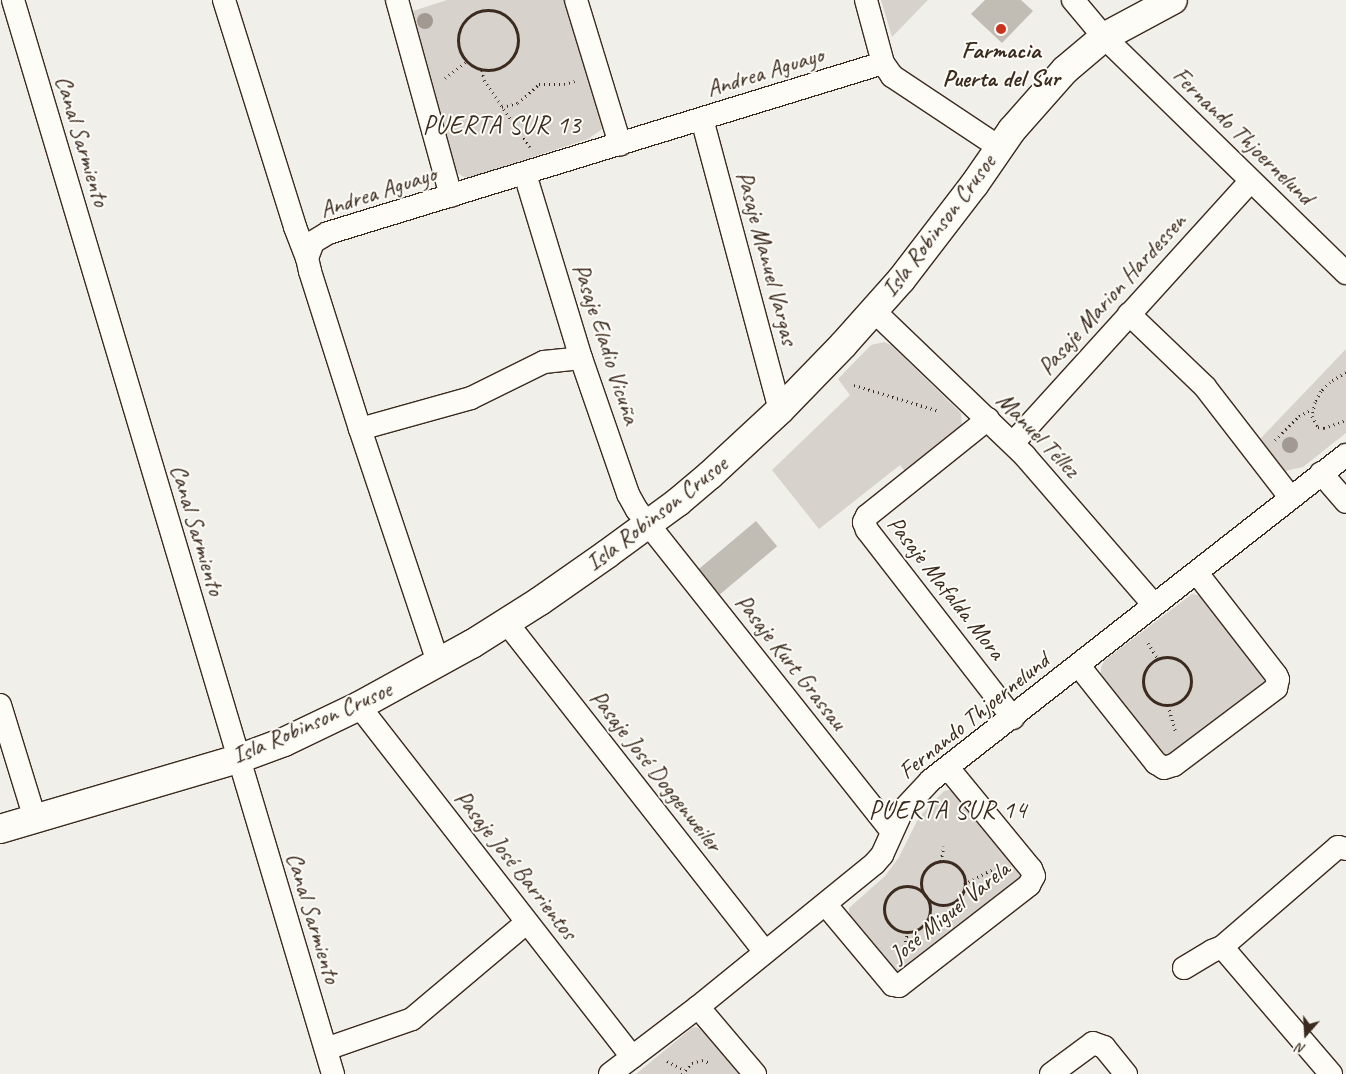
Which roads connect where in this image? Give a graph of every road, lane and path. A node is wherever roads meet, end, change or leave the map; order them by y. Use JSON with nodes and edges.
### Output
{"nodes":[{"id":1,"x":12,"y":0,"type":"edge"},
{"id":2,"x":224,"y":0,"type":"edge"},
{"id":3,"x":397,"y":0,"type":"edge"},
{"id":4,"x":576,"y":0,"type":"edge"},
{"id":5,"x":866,"y":0,"type":"edge"},
{"id":6,"x":1073,"y":0,"type":"edge"},
{"id":7,"x":1173,"y":0,"type":"edge"},
{"id":8,"x":1104,"y":36,"type":"junction"},
{"id":9,"x":884,"y":63,"type":"junction"},
{"id":10,"x":482,"y":70,"type":"junction"},
{"id":11,"x":598,"y":71,"type":"junction"},
{"id":12,"x":502,"y":107,"type":"junction"},
{"id":13,"x":702,"y":119,"type":"junction"},
{"id":14,"x":620,"y":144,"type":"junction"},
{"id":15,"x":999,"y":146,"type":"junction"},
{"id":16,"x":534,"y":172,"type":"junction"},
{"id":17,"x":1250,"y":182,"type":"junction"},
{"id":18,"x":451,"y":196,"type":"junction"},
{"id":19,"x":307,"y":258,"type":"junction"},
{"id":20,"x":1346,"y":273,"type":"edge"},
{"id":21,"x":875,"y":312,"type":"junction"},
{"id":22,"x":1129,"y":314,"type":"junction"},
{"id":23,"x":581,"y":358,"type":"junction"},
{"id":24,"x":1346,"y":372,"type":"edge"},
{"id":25,"x":854,"y":385,"type":"dead end"},
{"id":26,"x":1312,"y":409,"type":"junction"},
{"id":27,"x":780,"y":410,"type":"junction"},
{"id":28,"x":1346,"y":420,"type":"edge"},
{"id":29,"x":985,"y":422,"type":"junction"},
{"id":30,"x":360,"y":429,"type":"junction"},
{"id":31,"x":1013,"y":443,"type":"junction"},
{"id":32,"x":1346,"y":455,"type":"edge"},
{"id":33,"x":1259,"y":457,"type":"junction"},
{"id":34,"x":1321,"y":473,"type":"junction"},
{"id":35,"x":1290,"y":497,"type":"junction"},
{"id":36,"x":1346,"y":502,"type":"edge"},
{"id":37,"x":648,"y":525,"type":"junction"},
{"id":38,"x":1197,"y":573,"type":"junction"},
{"id":39,"x":1153,"y":604,"type":"junction"},
{"id":40,"x":507,"y":623,"type":"junction"},
{"id":41,"x":438,"y":662,"type":"junction"},
{"id":42,"x":1079,"y":666,"type":"junction"},
{"id":43,"x":1174,"y":704,"type":"joint"},
{"id":44,"x":0,"y":705,"type":"edge"},
{"id":45,"x":359,"y":706,"type":"junction"},
{"id":46,"x":1013,"y":718,"type":"junction"},
{"id":47,"x":238,"y":759,"type":"junction"},
{"id":48,"x":948,"y":768,"type":"junction"},
{"id":49,"x":35,"y":819,"type":"junction"},
{"id":50,"x":0,"y":829,"type":"edge"},
{"id":51,"x":892,"y":831,"type":"junction"},
{"id":52,"x":944,"y":846,"type":"dead end"},
{"id":53,"x":1345,"y":846,"type":"edge"},
{"id":54,"x":1017,"y":852,"type":"junction"},
{"id":55,"x":941,"y":861,"type":"junction"},
{"id":56,"x":964,"y":884,"type":"junction"},
{"id":57,"x":926,"y":896,"type":"junction"},
{"id":58,"x":826,"y":904,"type":"junction"},
{"id":59,"x":527,"y":922,"type":"junction"},
{"id":60,"x":1222,"y":947,"type":"junction"},
{"id":61,"x":764,"y":951,"type":"junction"},
{"id":62,"x":1184,"y":968,"type":"dead end"},
{"id":63,"x":698,"y":1007,"type":"junction"},
{"id":64,"x":326,"y":1049,"type":"junction"},
{"id":65,"x":632,"y":1057,"type":"junction"},
{"id":66,"x":713,"y":1064,"type":"dead end"},
{"id":67,"x":333,"y":1074,"type":"edge"},
{"id":68,"x":610,"y":1074,"type":"edge"},
{"id":69,"x":682,"y":1074,"type":"edge"},
{"id":70,"x":755,"y":1074,"type":"edge"},
{"id":71,"x":1051,"y":1074,"type":"edge"},
{"id":72,"x":1126,"y":1074,"type":"edge"},
{"id":73,"x":1331,"y":1074,"type":"edge"}],
"edges":[{"from":1,"to":47,"type":"street","name":"Canal Sarmiento"},
{"from":2,"to":19,"type":"street"},
{"from":3,"to":18,"type":"street"},
{"from":4,"to":11,"type":"street"},
{"from":5,"to":9,"type":"street"},
{"from":6,"to":8,"type":"street","name":"Fernando Thjoernelund"},
{"from":7,"to":8,"type":"street","name":"Isla Robinson Crusoe"},
{"from":8,"to":15,"type":"street","name":"Isla Robinson Crusoe"},
{"from":8,"to":17,"type":"street","name":"Fernando Thjoernelund"},
{"from":9,"to":13,"type":"street","name":"Andrea Aguayo"},
{"from":9,"to":15,"type":"street"},
{"from":10,"to":10,"type":"path"},
{"from":10,"to":12,"type":"path"},
{"from":11,"to":12,"type":"path"},
{"from":11,"to":14,"type":"street"},
{"from":12,"to":16,"type":"path"},
{"from":13,"to":14,"type":"street","name":"Andrea Aguayo"},
{"from":13,"to":27,"type":"street","name":"Pasaje Manuel Vargas"},
{"from":14,"to":16,"type":"street","name":"Andrea Aguayo"},
{"from":15,"to":21,"type":"street","name":"Isla Robinson Crusoe"},
{"from":16,"to":18,"type":"street","name":"Andrea Aguayo"},
{"from":16,"to":23,"type":"street","name":"Pasaje Eladio Vicuña"},
{"from":17,"to":20,"type":"street","name":"Fernando Thjoernelund"},
{"from":17,"to":22,"type":"street","name":"Pasaje Marion Hardessen"},
{"from":18,"to":19,"type":"street","name":"Andrea Aguayo"},
{"from":19,"to":30,"type":"street"},
{"from":21,"to":27,"type":"street","name":"Isla Robinson Crusoe"},
{"from":21,"to":29,"type":"street","name":"Manuel Téllez"},
{"from":22,"to":31,"type":"street","name":"Pasaje Marion Hardessen"},
{"from":22,"to":33,"type":"street"},
{"from":23,"to":30,"type":"street"},
{"from":23,"to":37,"type":"street","name":"Pasaje Eladio Vicuña"},
{"from":24,"to":26,"type":"path"},
{"from":25,"to":29,"type":"path"},
{"from":26,"to":28,"type":"path"},
{"from":26,"to":33,"type":"path"},
{"from":27,"to":37,"type":"street","name":"Isla Robinson Crusoe"},
{"from":29,"to":31,"type":"street","name":"Manuel Téllez"},
{"from":29,"to":46,"type":"street","name":"Pasaje Mafalda Mora"},
{"from":30,"to":41,"type":"street"},
{"from":31,"to":39,"type":"street","name":"Manuel Téllez"},
{"from":32,"to":34,"type":"street","name":"Fernando Thjoernelund"},
{"from":33,"to":35,"type":"street"},
{"from":34,"to":35,"type":"street","name":"Fernando Thjoernelund"},
{"from":34,"to":36,"type":"street"},
{"from":35,"to":38,"type":"street","name":"Fernando Thjoernelund"},
{"from":37,"to":40,"type":"street","name":"Isla Robinson Crusoe"},
{"from":37,"to":51,"type":"street","name":"Pasaje Kurt Grassau"},
{"from":38,"to":39,"type":"street","name":"Fernando Thjoernelund"},
{"from":38,"to":42,"type":"street"},
{"from":39,"to":42,"type":"street","name":"Fernando Thjoernelund"},
{"from":40,"to":41,"type":"street","name":"Isla Robinson Crusoe"},
{"from":40,"to":61,"type":"street","name":"Pasaje José Doggenweiler"},
{"from":41,"to":45,"type":"street","name":"Isla Robinson Crusoe"},
{"from":42,"to":46,"type":"street","name":"Fernando Thjoernelund"},
{"from":43,"to":43,"type":"path"},
{"from":44,"to":49,"type":"street"},
{"from":45,"to":47,"type":"street","name":"Isla Robinson Crusoe"},
{"from":45,"to":59,"type":"street","name":"Pasaje José Barrientos"},
{"from":46,"to":48,"type":"street","name":"Fernando Thjoernelund"},
{"from":47,"to":49,"type":"street","name":"Isla Robinson Crusoe"},
{"from":47,"to":64,"type":"street","name":"Canal Sarmiento"},
{"from":48,"to":51,"type":"street","name":"Fernando Thjoernelund"},
{"from":48,"to":54,"type":"street","name":"José Miguel Varela"},
{"from":49,"to":50,"type":"street","name":"Isla Robinson Crusoe"},
{"from":51,"to":58,"type":"street","name":"Fernando Thjoernelund"},
{"from":52,"to":55,"type":"path"},
{"from":53,"to":60,"type":"street"},
{"from":54,"to":56,"type":"path"},
{"from":54,"to":58,"type":"street","name":"José Miguel Varela"},
{"from":55,"to":56,"type":"path"},
{"from":55,"to":57,"type":"path"},
{"from":56,"to":57,"type":"path"},
{"from":57,"to":57,"type":"path"},
{"from":58,"to":61,"type":"street","name":"Fernando Thjoernelund"},
{"from":59,"to":64,"type":"street"},
{"from":59,"to":65,"type":"street","name":"Pasaje José Barrientos"},
{"from":60,"to":62,"type":"street"},
{"from":60,"to":73,"type":"street"},
{"from":61,"to":63,"type":"street","name":"Fernando Thjoernelund"},
{"from":63,"to":65,"type":"street","name":"Fernando Thjoernelund"},
{"from":63,"to":70,"type":"street"},
{"from":64,"to":67,"type":"street","name":"Canal Sarmiento"},
{"from":65,"to":68,"type":"street","name":"Fernando Thjoernelund"},
{"from":66,"to":69,"type":"path"},
{"from":71,"to":72,"type":"street"}]}
